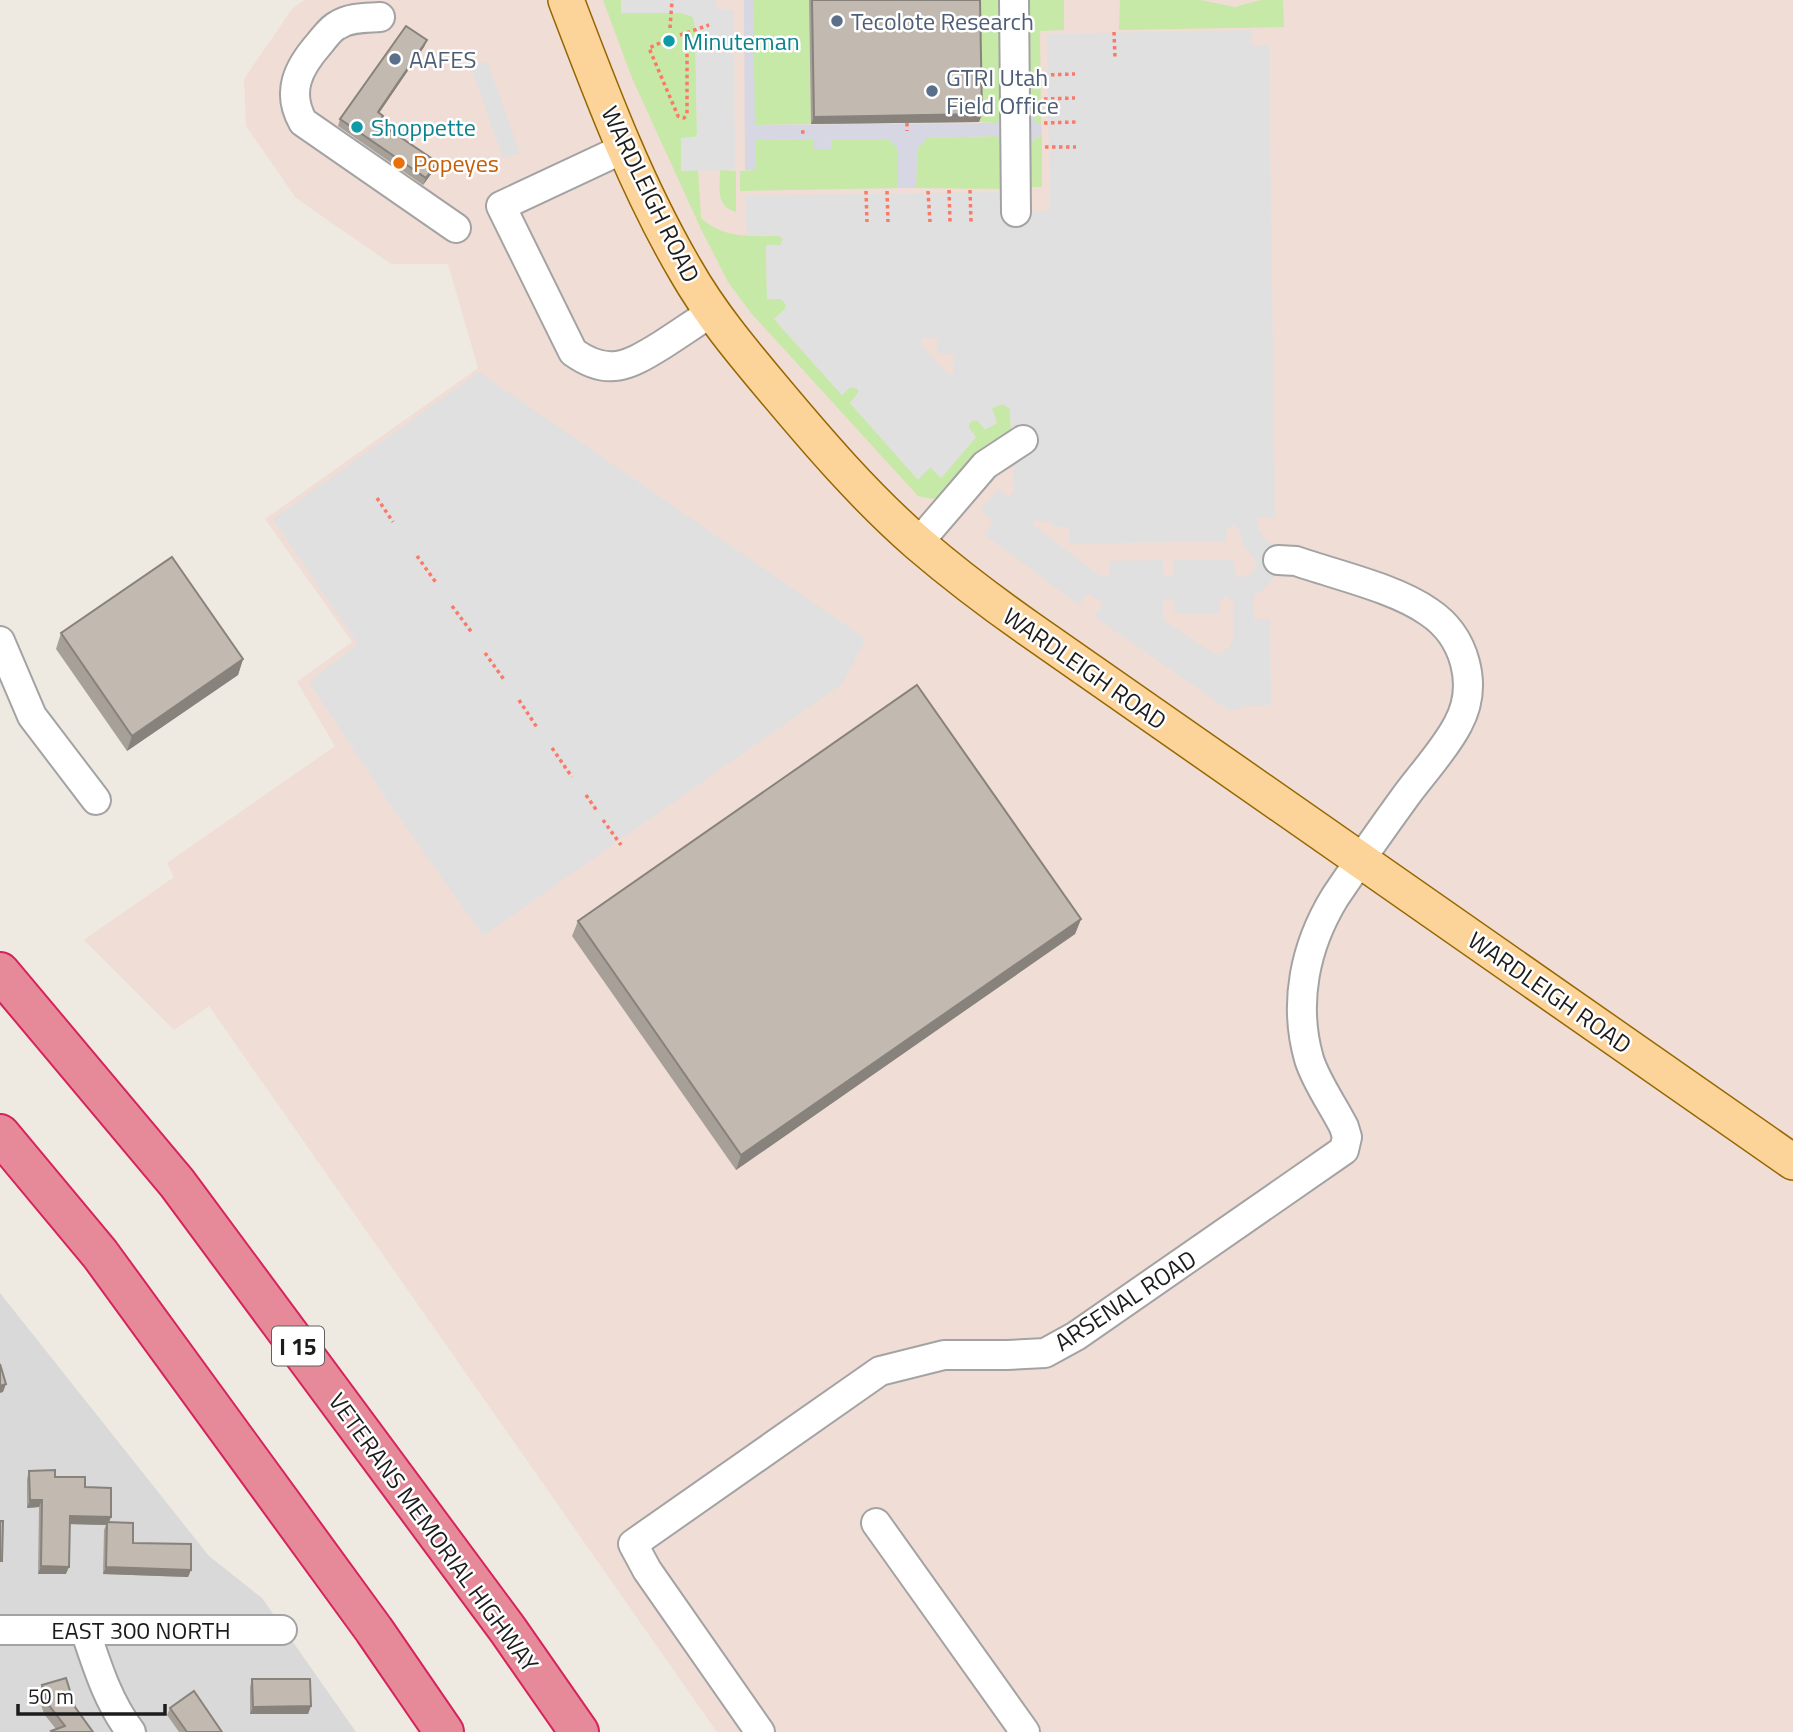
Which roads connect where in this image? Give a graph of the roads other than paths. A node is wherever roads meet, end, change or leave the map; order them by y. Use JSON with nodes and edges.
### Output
{"nodes":[{"id":1,"x":566,"y":0,"type":"edge"},
{"id":2,"x":1014,"y":0,"type":"edge"},
{"id":3,"x":380,"y":17,"type":"dead end"},
{"id":4,"x":625,"y":148,"type":"junction"},
{"id":5,"x":1016,"y":212,"type":"dead end"},
{"id":6,"x":456,"y":228,"type":"dead end"},
{"id":7,"x":712,"y":312,"type":"junction"},
{"id":8,"x":1023,"y":440,"type":"dead end"},
{"id":9,"x":918,"y":543,"type":"junction"},
{"id":10,"x":1278,"y":560,"type":"dead end"},
{"id":11,"x":0,"y":641,"type":"edge"},
{"id":12,"x":96,"y":800,"type":"dead end"},
{"id":13,"x":1361,"y":859,"type":"junction"},
{"id":14,"x":0,"y":972,"type":"edge"},
{"id":15,"x":1,"y":1135,"type":"edge"},
{"id":16,"x":1793,"y":1161,"type":"edge"},
{"id":17,"x":876,"y":1522,"type":"dead end"},
{"id":18,"x":0,"y":1630,"type":"edge"},
{"id":19,"x":85,"y":1630,"type":"junction"},
{"id":20,"x":282,"y":1630,"type":"dead end"},
{"id":21,"x":131,"y":1732,"type":"edge"},
{"id":22,"x":444,"y":1732,"type":"edge"},
{"id":23,"x":579,"y":1732,"type":"edge"},
{"id":24,"x":760,"y":1732,"type":"edge"},
{"id":25,"x":1025,"y":1732,"type":"edge"}],
"edges":[{"from":1,"to":4,"type":"main road","name":"WARDLEIGH ROAD"},
{"from":2,"to":5,"type":"street"},
{"from":3,"to":6,"type":"street"},
{"from":4,"to":7,"type":"main road","name":"WARDLEIGH ROAD"},
{"from":4,"to":7,"type":"street"},
{"from":7,"to":9,"type":"main road","name":"WARDLEIGH ROAD"},
{"from":8,"to":9,"type":"street"},
{"from":9,"to":13,"type":"main road","name":"WARDLEIGH ROAD"},
{"from":10,"to":13,"type":"street"},
{"from":11,"to":12,"type":"street"},
{"from":13,"to":16,"type":"main road","name":"WARDLEIGH ROAD"},
{"from":13,"to":24,"type":"street","name":"ARSENAL ROAD"},
{"from":14,"to":23,"type":"highway","name":"VETERANS MEMORIAL HIGHWAY","number":"I 15"},
{"from":15,"to":22,"type":"highway"},
{"from":17,"to":25,"type":"street"},
{"from":18,"to":19,"type":"street","name":"EAST 300 NORTH"},
{"from":19,"to":20,"type":"street","name":"EAST 300 NORTH"},
{"from":19,"to":21,"type":"street"}]}
